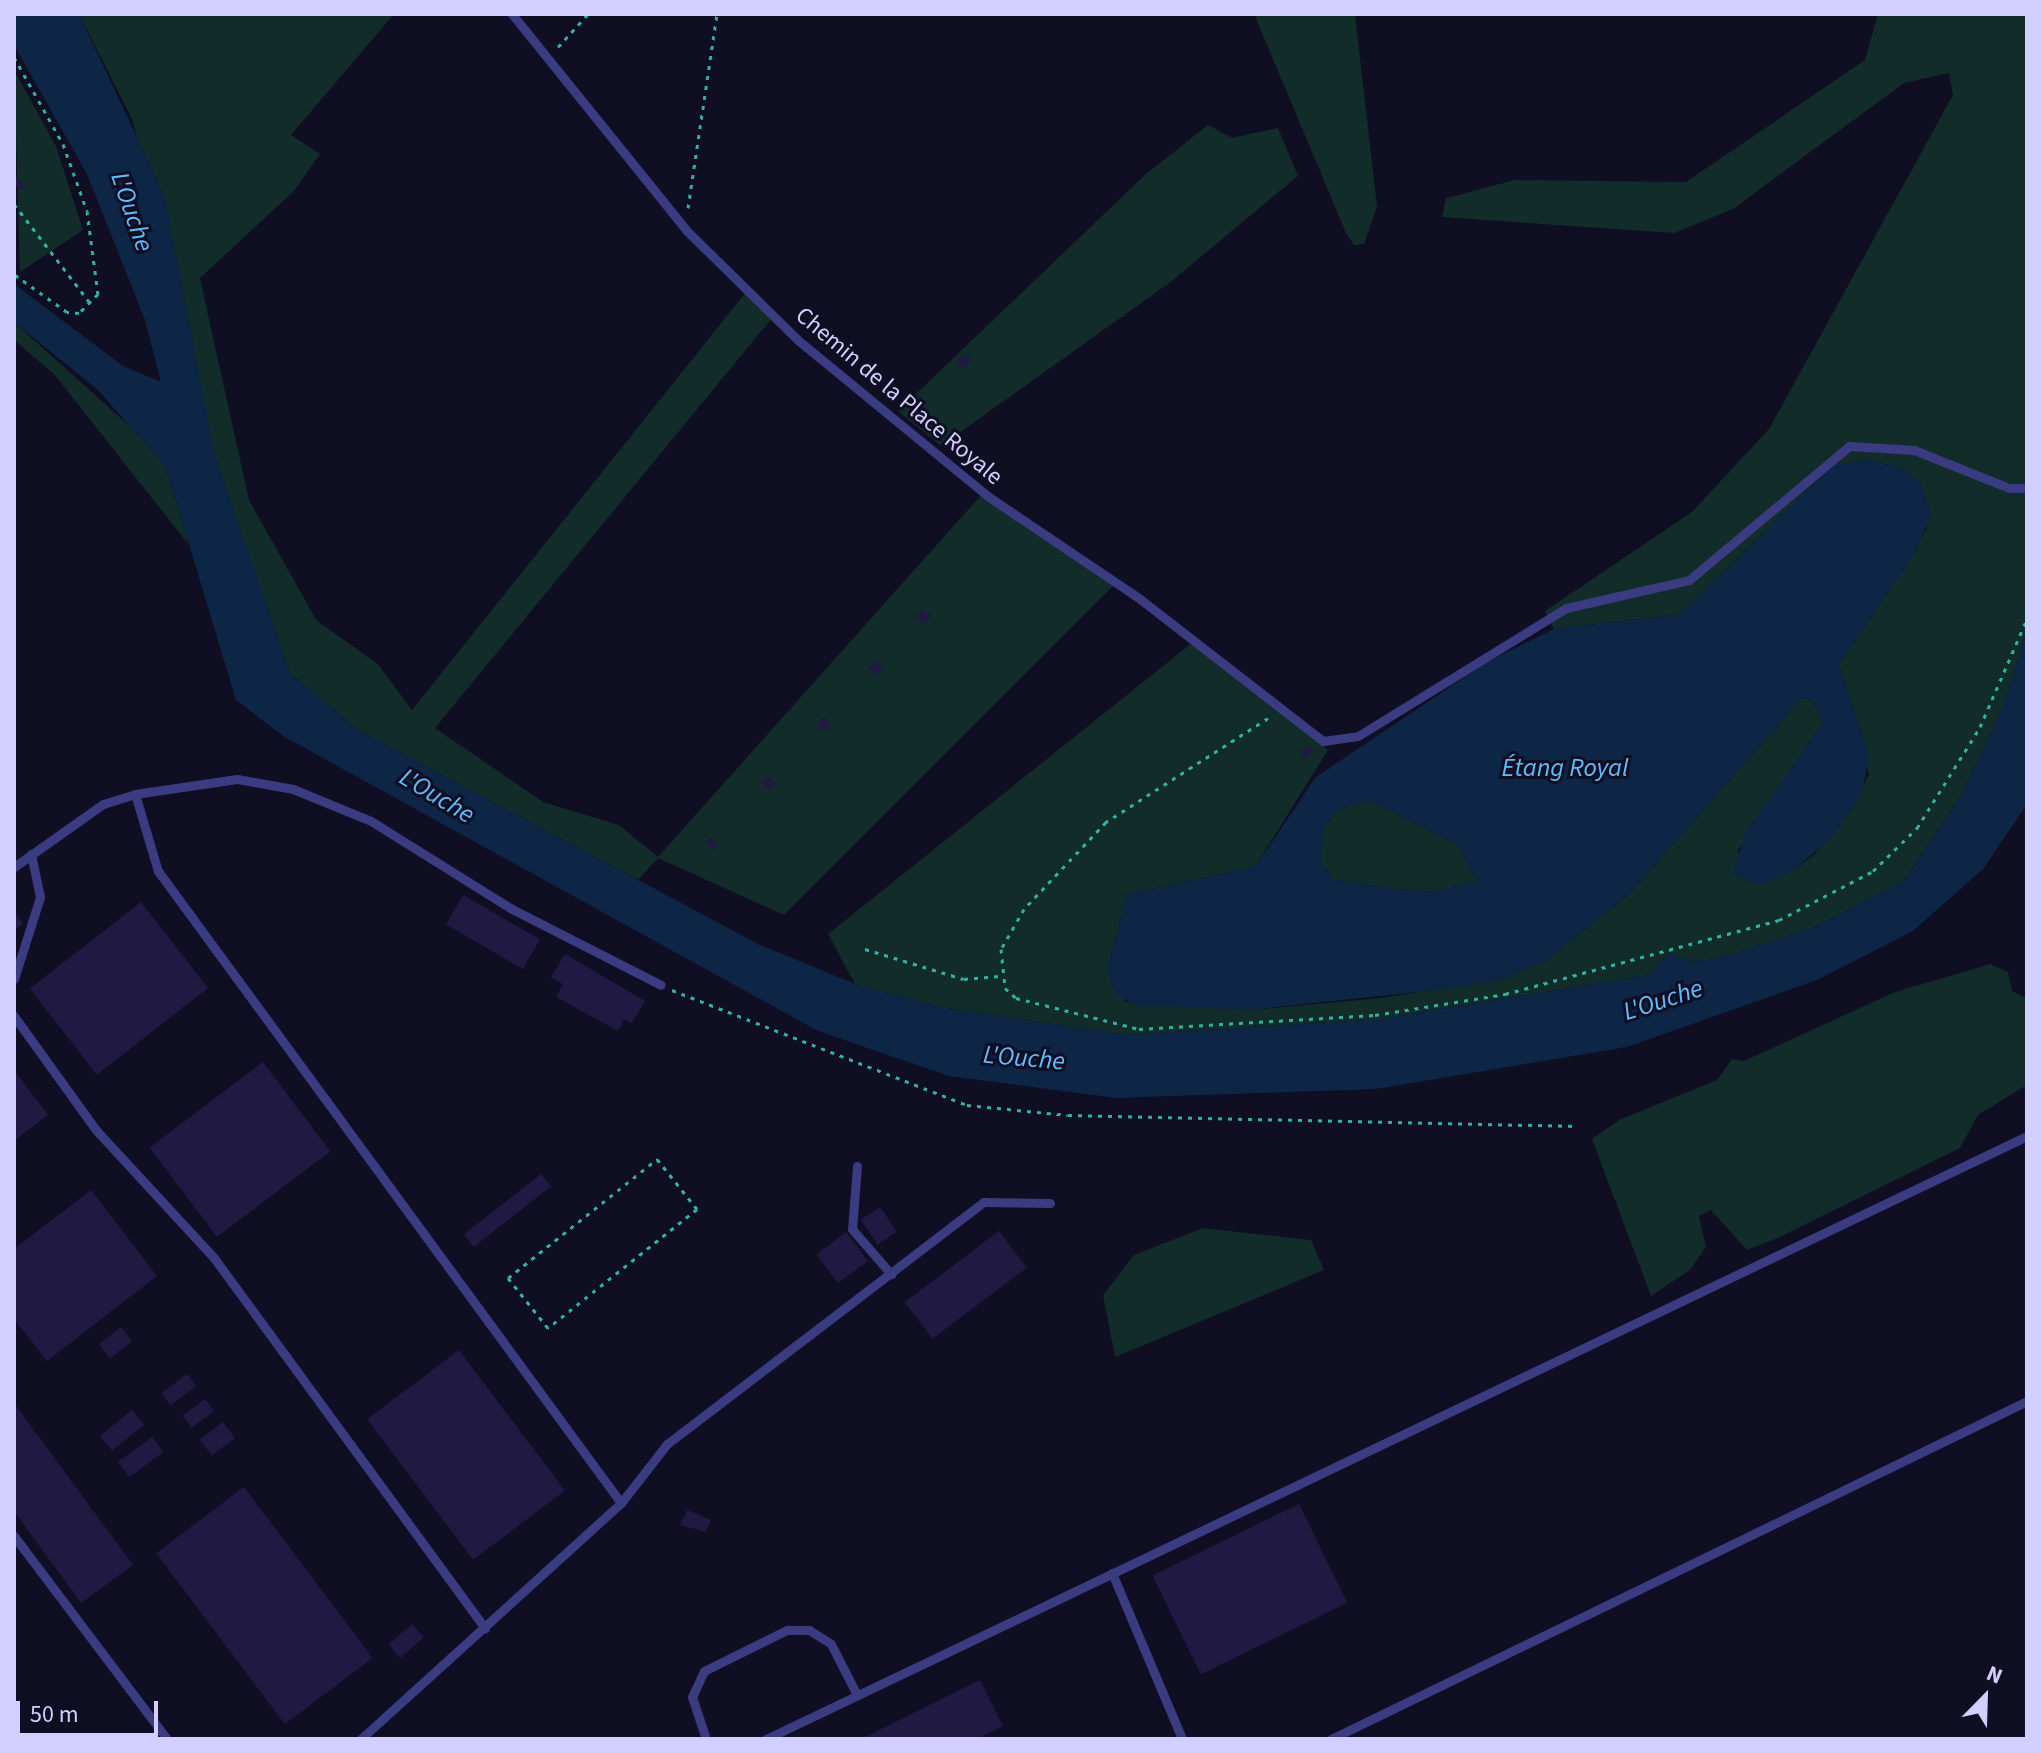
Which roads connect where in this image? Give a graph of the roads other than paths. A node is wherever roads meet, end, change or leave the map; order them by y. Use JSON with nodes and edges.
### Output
{"nodes":[{"id":1,"x":512,"y":14,"type":"edge"},
{"id":2,"x":2027,"y":488,"type":"edge"},
{"id":3,"x":135,"y":794,"type":"junction"},
{"id":4,"x":31,"y":854,"type":"junction"},
{"id":5,"x":14,"y":867,"type":"edge"},
{"id":6,"x":14,"y":979,"type":"edge"},
{"id":7,"x":661,"y":985,"type":"road end"},
{"id":8,"x":14,"y":1016,"type":"edge"},
{"id":9,"x":2027,"y":1136,"type":"edge"},
{"id":10,"x":857,"y":1166,"type":"dead end"},
{"id":11,"x":1050,"y":1203,"type":"dead end"},
{"id":12,"x":891,"y":1274,"type":"junction"},
{"id":13,"x":2027,"y":1401,"type":"edge"},
{"id":14,"x":621,"y":1503,"type":"junction"},
{"id":15,"x":14,"y":1536,"type":"edge"},
{"id":16,"x":1112,"y":1573,"type":"junction"},
{"id":17,"x":485,"y":1628,"type":"junction"},
{"id":18,"x":857,"y":1695,"type":"junction"},
{"id":19,"x":167,"y":1739,"type":"edge"},
{"id":20,"x":361,"y":1739,"type":"edge"},
{"id":21,"x":706,"y":1739,"type":"edge"},
{"id":22,"x":766,"y":1739,"type":"edge"},
{"id":23,"x":1182,"y":1739,"type":"edge"},
{"id":24,"x":1331,"y":1739,"type":"edge"}],
"edges":[{"from":1,"to":2,"type":"lane","name":"Chemin de la Place Royale"},
{"from":3,"to":4,"type":"lane"},
{"from":3,"to":7,"type":"lane"},
{"from":3,"to":14,"type":"lane"},
{"from":4,"to":5,"type":"lane"},
{"from":4,"to":6,"type":"lane"},
{"from":8,"to":17,"type":"lane"},
{"from":9,"to":16,"type":"lane"},
{"from":10,"to":12,"type":"lane"},
{"from":11,"to":12,"type":"lane"},
{"from":12,"to":14,"type":"lane"},
{"from":13,"to":24,"type":"lane"},
{"from":14,"to":17,"type":"lane"},
{"from":15,"to":19,"type":"lane"},
{"from":16,"to":18,"type":"lane"},
{"from":16,"to":23,"type":"lane"},
{"from":17,"to":20,"type":"lane"},
{"from":18,"to":21,"type":"lane"},
{"from":18,"to":22,"type":"lane"}]}
